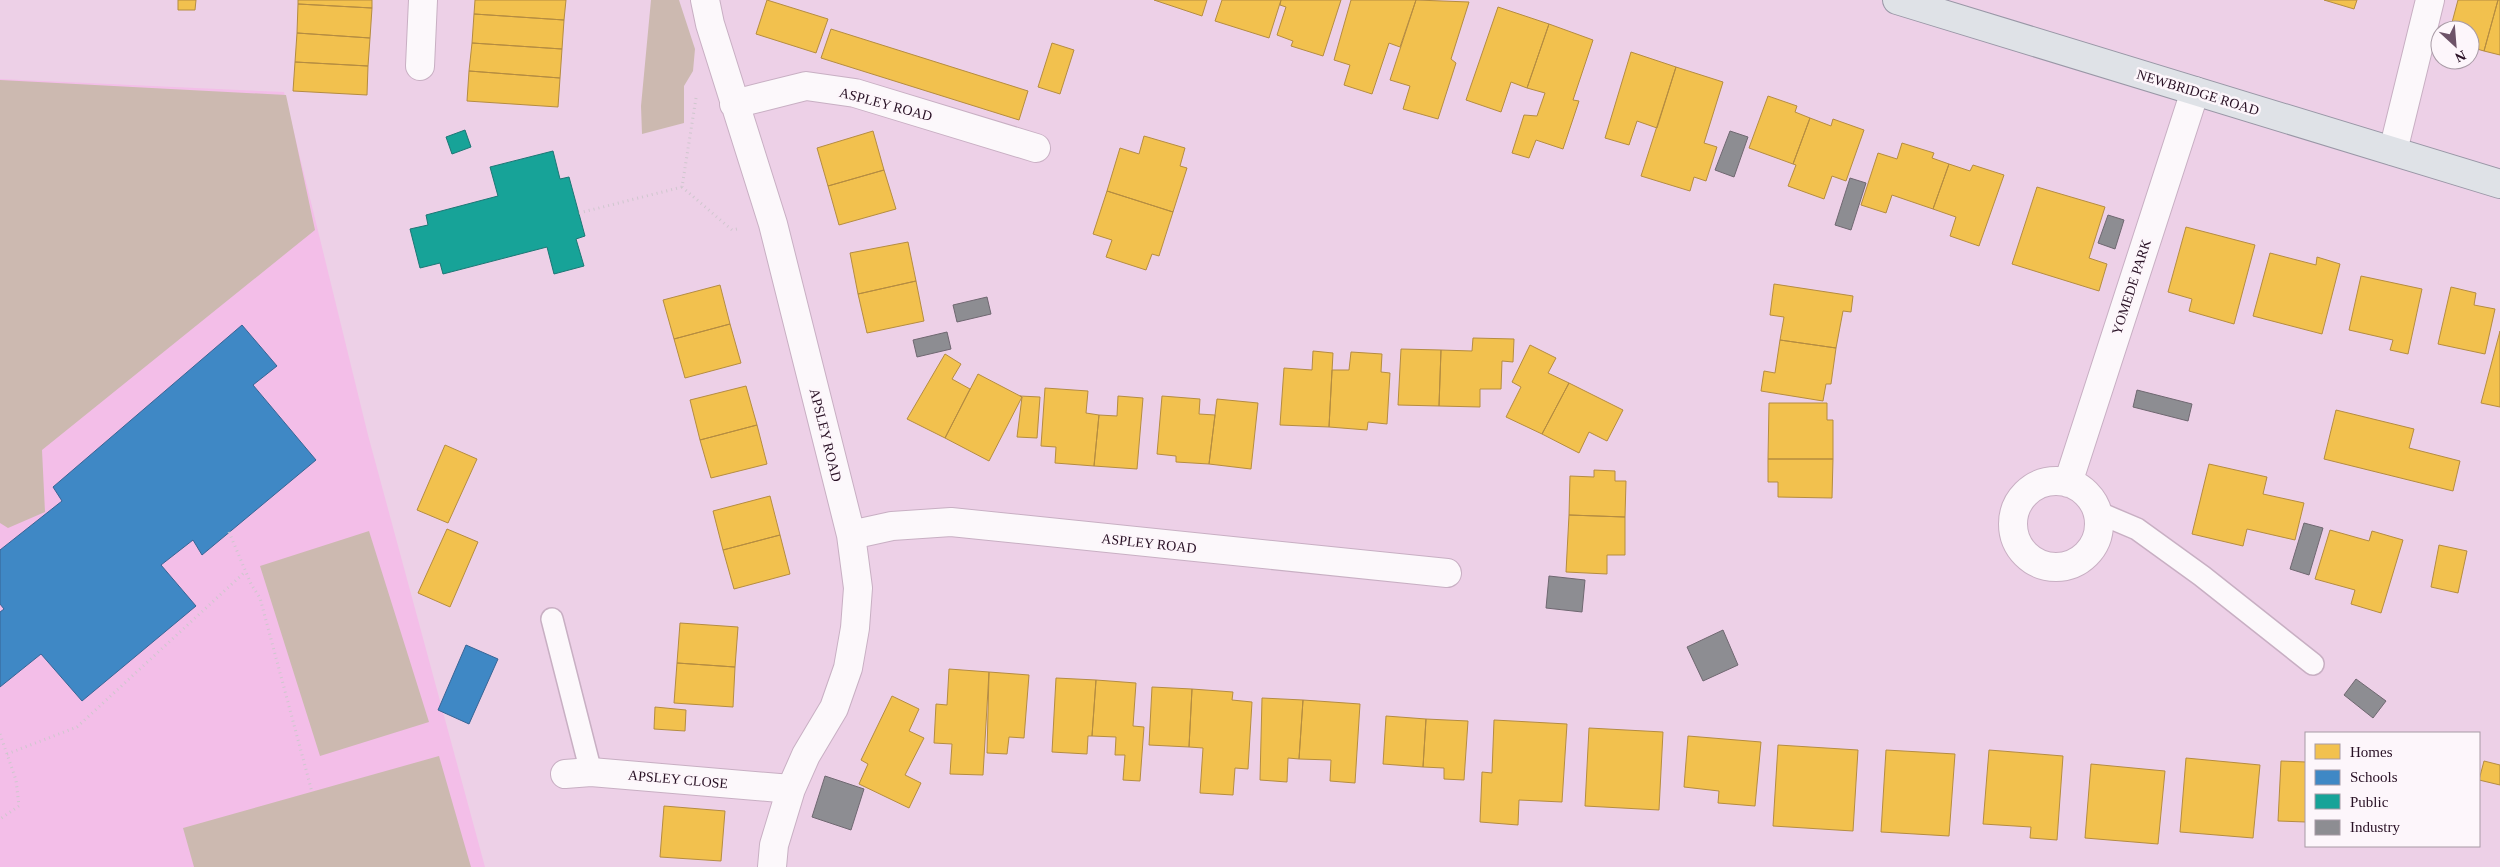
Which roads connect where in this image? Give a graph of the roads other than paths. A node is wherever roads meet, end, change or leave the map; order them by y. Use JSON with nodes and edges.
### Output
{"nodes":[{"id":1,"x":423,"y":0,"type":"edge"},
{"id":2,"x":705,"y":0,"type":"edge"},
{"id":3,"x":1897,"y":0,"type":"edge"},
{"id":4,"x":2430,"y":0,"type":"edge"},
{"id":5,"x":420,"y":66,"type":"dead end"},
{"id":6,"x":2195,"y":91,"type":"junction"},
{"id":7,"x":734,"y":104,"type":"junction"},
{"id":8,"x":1036,"y":148,"type":"dead end"},
{"id":9,"x":2393,"y":151,"type":"junction"},
{"id":10,"x":2500,"y":184,"type":"edge"},
{"id":11,"x":2068,"y":483,"type":"junction"},
{"id":12,"x":2098,"y":512,"type":"junction"},
{"id":13,"x":851,"y":535,"type":"junction"},
{"id":14,"x":1447,"y":573,"type":"dead end"},
{"id":15,"x":552,"y":619,"type":"dead end"},
{"id":16,"x":2313,"y":664,"type":"dead end"},
{"id":17,"x":578,"y":773,"type":"joint"},
{"id":18,"x":791,"y":789,"type":"junction"},
{"id":19,"x":772,"y":867,"type":"edge"}],
"edges":[{"from":1,"to":5,"type":"street"},
{"from":2,"to":7,"type":"street","name":"APSLEY ROAD"},
{"from":3,"to":6,"type":"main road","name":"NEWBRIDGE ROAD"},
{"from":4,"to":9,"type":"street"},
{"from":6,"to":9,"type":"main road","name":"NEWBRIDGE ROAD"},
{"from":6,"to":11,"type":"street","name":"YOMEDE PARK"},
{"from":7,"to":8,"type":"street","name":"ASPLEY ROAD"},
{"from":7,"to":13,"type":"street","name":"APSLEY ROAD"},
{"from":9,"to":10,"type":"main road","name":"NEWBRIDGE ROAD"},
{"from":11,"to":12,"type":"street"},
{"from":11,"to":12,"type":"street"},
{"from":12,"to":16,"type":"lane"},
{"from":13,"to":14,"type":"street","name":"ASPLEY ROAD"},
{"from":13,"to":18,"type":"street","name":"APSLEY ROAD"},
{"from":15,"to":17,"type":"lane"},
{"from":17,"to":18,"type":"street","name":"APSLEY CLOSE"},
{"from":18,"to":19,"type":"street","name":"APSLEY ROAD"}]}
